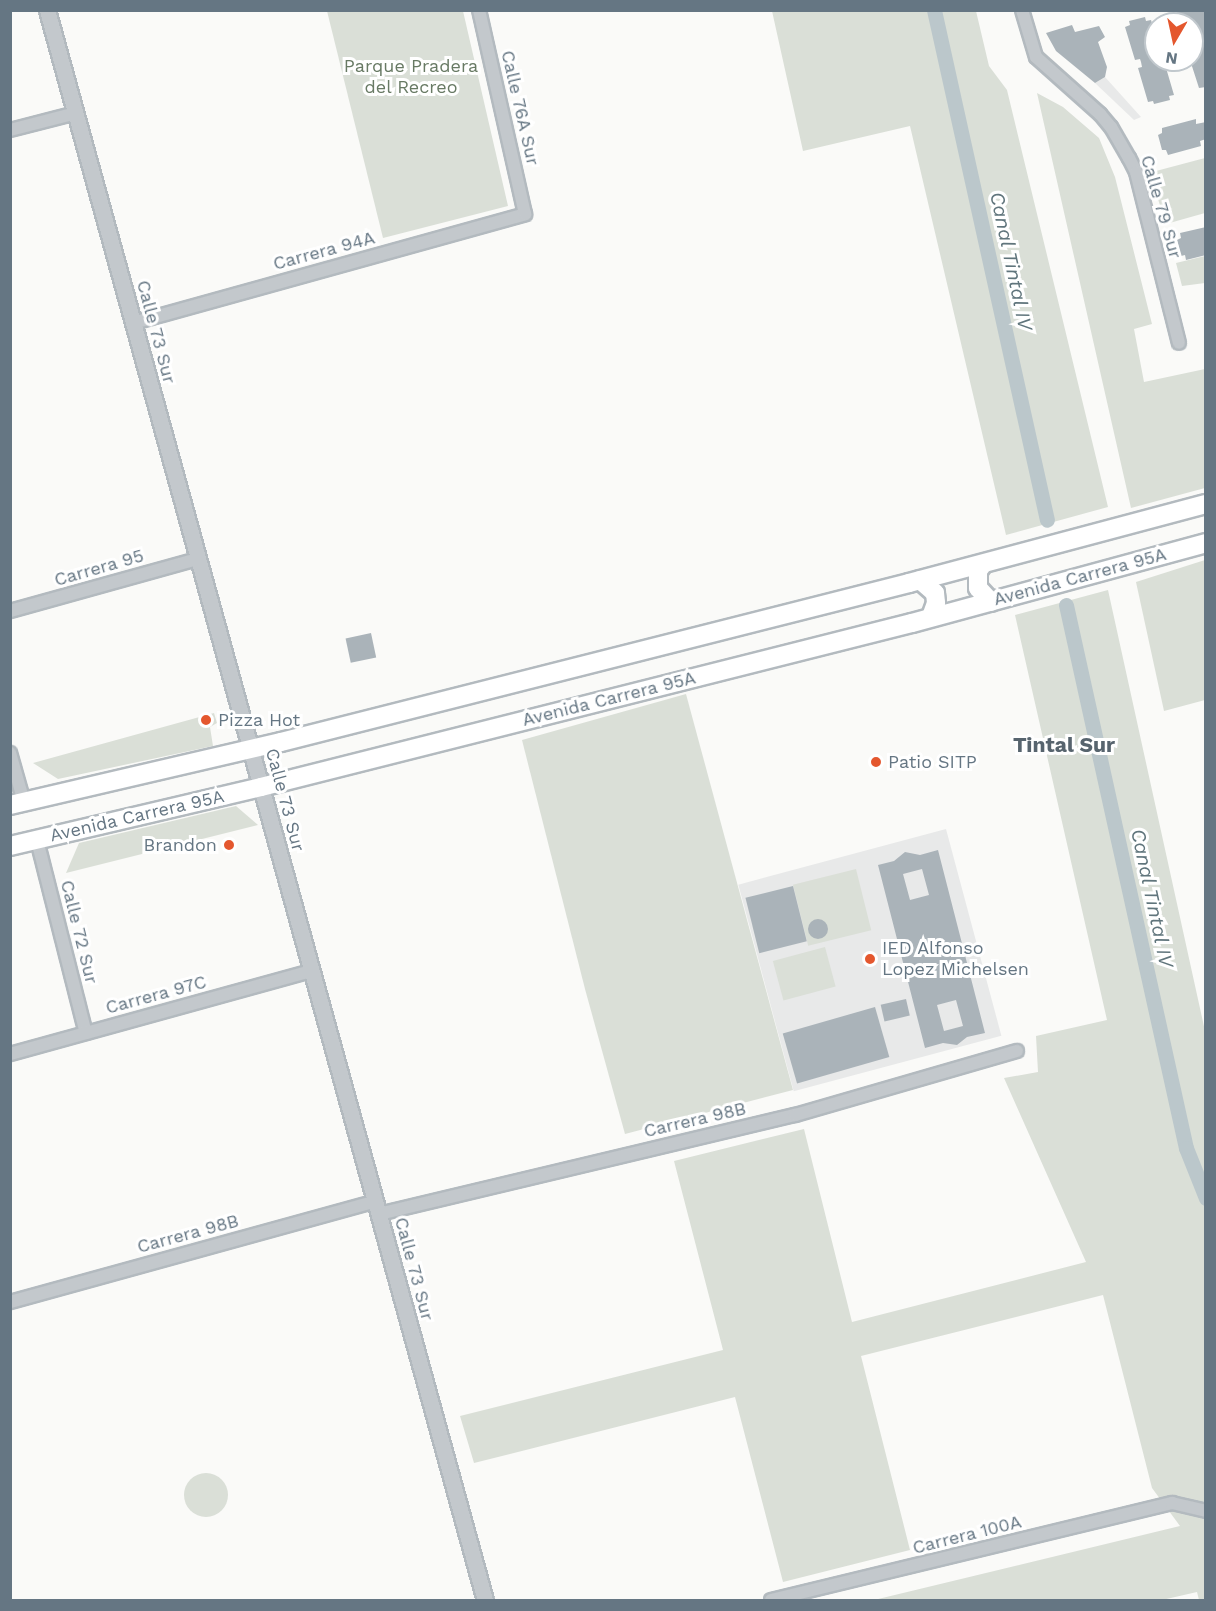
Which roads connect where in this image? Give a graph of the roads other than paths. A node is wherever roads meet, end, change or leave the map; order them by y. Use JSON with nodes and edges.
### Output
{"nodes":[{"id":1,"x":47,"y":10,"type":"edge"},
{"id":2,"x":479,"y":10,"type":"edge"},
{"id":3,"x":1022,"y":10,"type":"edge"},
{"id":4,"x":76,"y":113,"type":"junction"},
{"id":5,"x":10,"y":130,"type":"edge"},
{"id":6,"x":525,"y":214,"type":"joint"},
{"id":7,"x":133,"y":322,"type":"junction"},
{"id":8,"x":1179,"y":343,"type":"dead end"},
{"id":9,"x":1206,"y":504,"type":"edge"},
{"id":10,"x":1206,"y":543,"type":"edge"},
{"id":11,"x":198,"y":559,"type":"junction"},
{"id":12,"x":983,"y":564,"type":"junction"},
{"id":13,"x":920,"y":580,"type":"junction"},
{"id":14,"x":991,"y":602,"type":"junction"},
{"id":15,"x":10,"y":611,"type":"edge"},
{"id":16,"x":931,"y":617,"type":"junction"},
{"id":17,"x":250,"y":749,"type":"junction"},
{"id":18,"x":10,"y":753,"type":"edge"},
{"id":19,"x":261,"y":787,"type":"junction"},
{"id":20,"x":17,"y":803,"type":"edge"},
{"id":21,"x":37,"y":840,"type":"junction"},
{"id":22,"x":10,"y":846,"type":"edge"},
{"id":23,"x":312,"y":971,"type":"junction"},
{"id":24,"x":86,"y":1033,"type":"junction"},
{"id":25,"x":1017,"y":1051,"type":"dead end"},
{"id":26,"x":10,"y":1054,"type":"edge"},
{"id":27,"x":377,"y":1208,"type":"junction"},
{"id":28,"x":10,"y":1302,"type":"edge"},
{"id":29,"x":1206,"y":1511,"type":"edge"},
{"id":30,"x":485,"y":1600,"type":"edge"},
{"id":31,"x":771,"y":1600,"type":"edge"}],
"edges":[{"from":1,"to":4,"type":"street","name":"Calle 73 Sur"},
{"from":2,"to":6,"type":"street","name":"Calle 76A Sur"},
{"from":3,"to":8,"type":"street","name":"Calle 79 Sur"},
{"from":4,"to":5,"type":"street"},
{"from":4,"to":7,"type":"street","name":"Calle 73 Sur"},
{"from":6,"to":7,"type":"street","name":"Carrera 94A"},
{"from":7,"to":11,"type":"street","name":"Calle 73 Sur"},
{"from":9,"to":12,"type":"main road","name":"Avenida Carrera 95A"},
{"from":10,"to":14,"type":"main road","name":"Avenida Carrera 95A"},
{"from":11,"to":15,"type":"street","name":"Carrera 95"},
{"from":11,"to":17,"type":"street","name":"Calle 73 Sur"},
{"from":12,"to":13,"type":"main road","name":"Avenida Carrera 95A"},
{"from":12,"to":14,"type":"main road"},
{"from":13,"to":16,"type":"main road"},
{"from":13,"to":17,"type":"main road","name":"Avenida Carrera 95A"},
{"from":14,"to":16,"type":"main road","name":"Avenida Carrera 95A"},
{"from":16,"to":19,"type":"main road","name":"Avenida Carrera 95A"},
{"from":17,"to":19,"type":"street","name":"Calle 73 Sur"},
{"from":17,"to":20,"type":"main road","name":"Avenida Carrera 95A"},
{"from":18,"to":20,"type":"street"},
{"from":19,"to":21,"type":"main road","name":"Avenida Carrera 95A"},
{"from":19,"to":23,"type":"street","name":"Calle 73 Sur"},
{"from":21,"to":22,"type":"main road","name":"Avenida Carrera 95A"},
{"from":21,"to":24,"type":"street","name":"Calle 72 Sur"},
{"from":23,"to":24,"type":"street","name":"Carrera 97C"},
{"from":23,"to":27,"type":"street","name":"Calle 73 Sur"},
{"from":24,"to":26,"type":"street","name":"Carrera 97C"},
{"from":25,"to":27,"type":"street","name":"Carrera 98B"},
{"from":27,"to":28,"type":"street","name":"Carrera 98B"},
{"from":27,"to":30,"type":"street","name":"Calle 73 Sur"},
{"from":29,"to":31,"type":"street","name":"Carrera 100A"}]}
